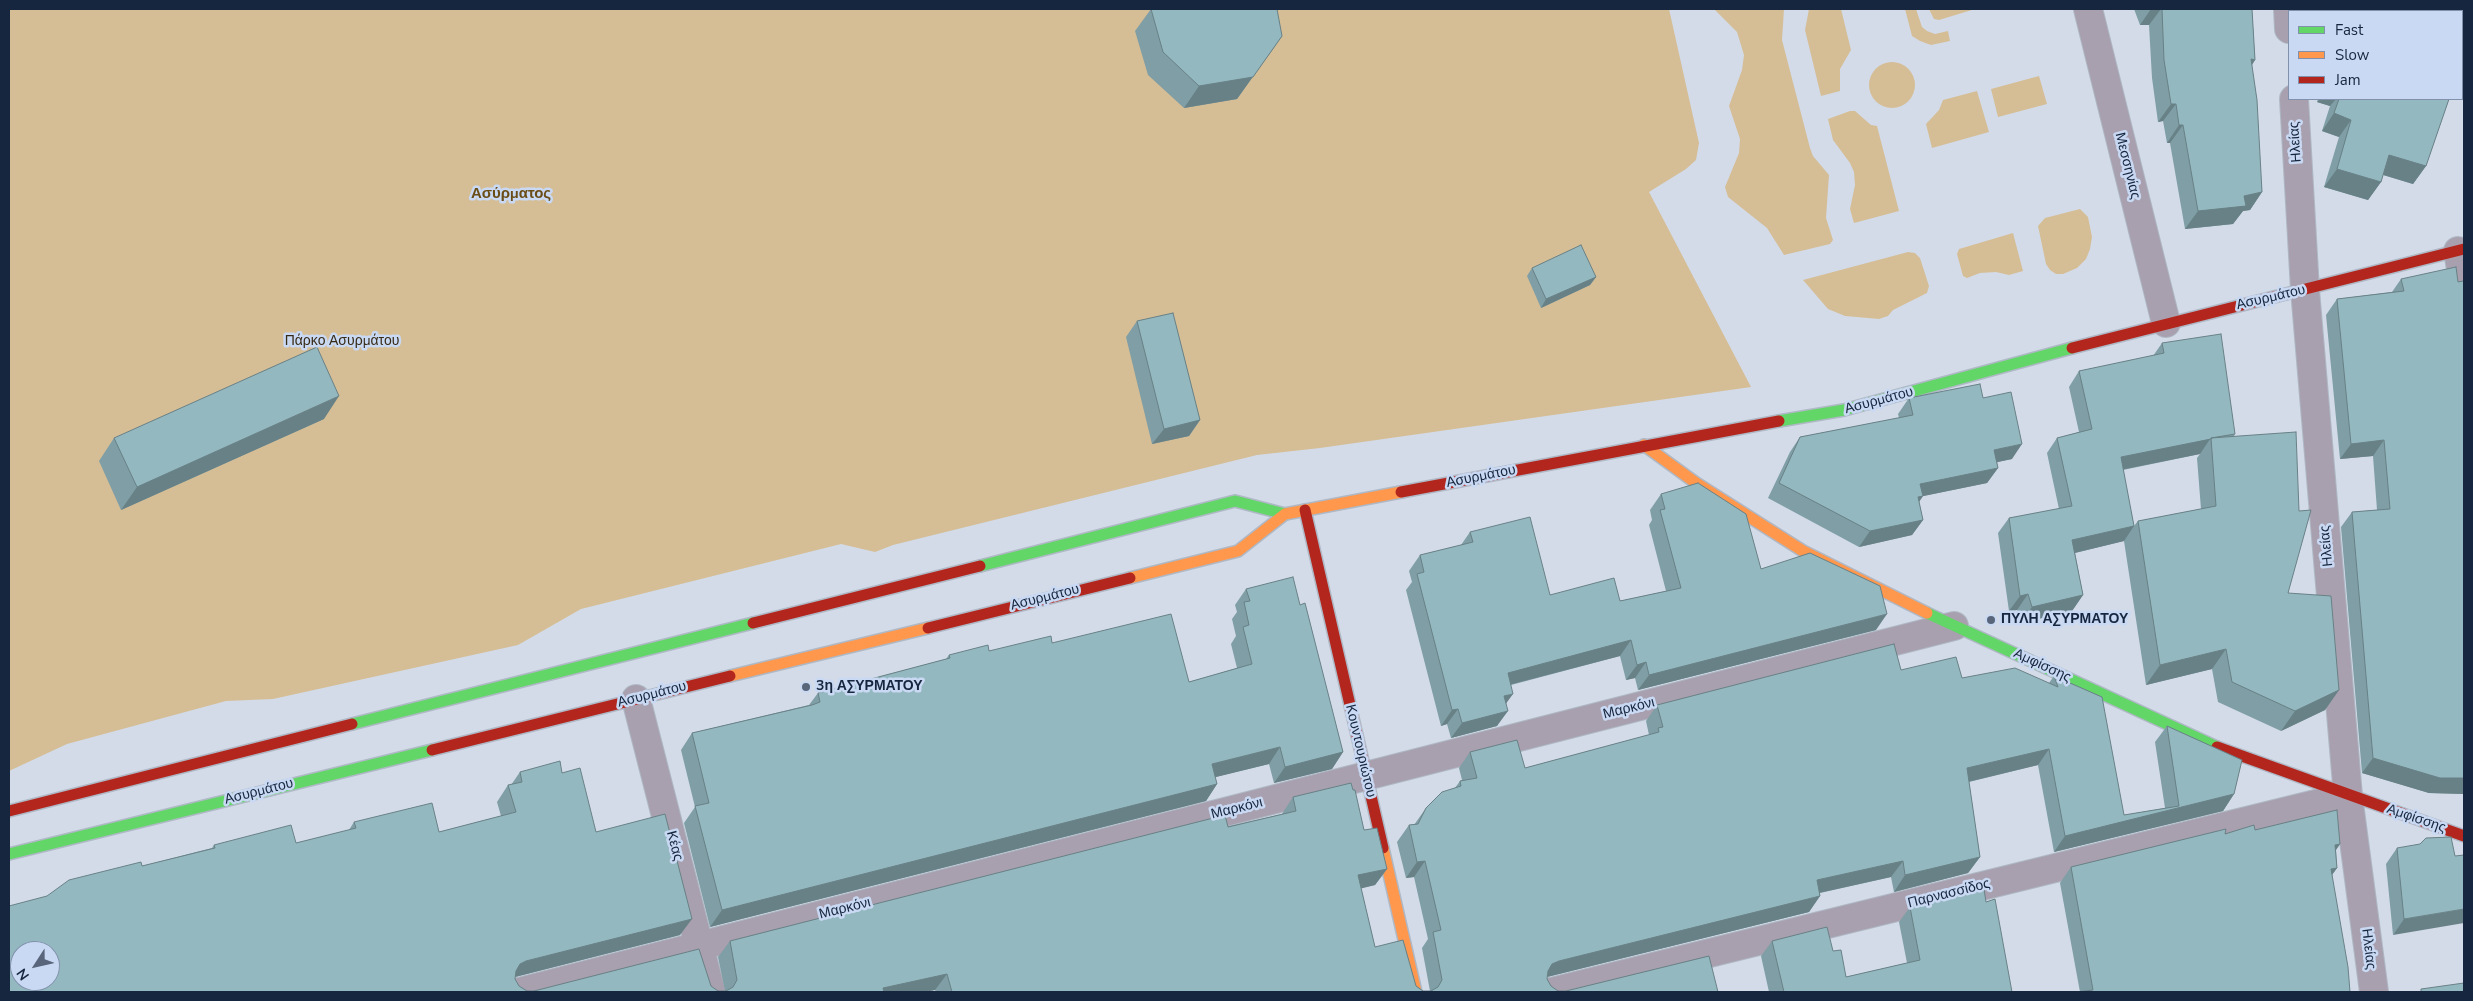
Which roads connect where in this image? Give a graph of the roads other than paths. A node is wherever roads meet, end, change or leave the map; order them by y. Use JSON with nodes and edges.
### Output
{"nodes":[{"id":1,"x":2088,"y":9,"type":"edge"},
{"id":2,"x":2294,"y":100,"type":"edge"},
{"id":3,"x":2461,"y":250,"type":"edge"},
{"id":4,"x":2464,"y":287,"type":"edge"},
{"id":5,"x":2305,"y":290,"type":"junction"},
{"id":6,"x":2166,"y":323,"type":"junction"},
{"id":7,"x":1644,"y":446,"type":"junction"},
{"id":8,"x":1304,"y":510,"type":"junction"},
{"id":9,"x":1285,"y":514,"type":"junction"},
{"id":10,"x":1954,"y":626,"type":"junction"},
{"id":11,"x":636,"y":699,"type":"junction"},
{"id":12,"x":1366,"y":776,"type":"junction"},
{"id":13,"x":2348,"y":796,"type":"junction"},
{"id":14,"x":9,"y":811,"type":"edge"},
{"id":15,"x":2464,"y":836,"type":"edge"},
{"id":16,"x":9,"y":854,"type":"edge"},
{"id":17,"x":700,"y":946,"type":"junction"},
{"id":18,"x":520,"y":992,"type":"edge"},
{"id":19,"x":711,"y":992,"type":"edge"},
{"id":20,"x":1416,"y":992,"type":"edge"},
{"id":21,"x":1551,"y":992,"type":"edge"},
{"id":22,"x":2374,"y":992,"type":"edge"}],
"edges":[{"from":1,"to":6,"type":"street","name":"Μεσσηνίας"},
{"from":2,"to":5,"type":"street","name":"Ηλείας"},
{"from":3,"to":4,"type":"street"},
{"from":3,"to":5,"type":"street","name":"Ασυρμάτου"},
{"from":5,"to":6,"type":"street","name":"Ασυρμάτου"},
{"from":5,"to":13,"type":"street","name":"Ηλείας"},
{"from":6,"to":7,"type":"street","name":"Ασυρμάτου"},
{"from":7,"to":8,"type":"street","name":"Ασυρμάτου"},
{"from":7,"to":10,"type":"street","name":"Αμφίσσης"},
{"from":8,"to":9,"type":"street","name":"Ασυρμάτου"},
{"from":8,"to":12,"type":"street","name":"Κουντουριώτου"},
{"from":9,"to":11,"type":"street","name":"Ασυρμάτου"},
{"from":9,"to":14,"type":"street","name":"Ασυρμάτου"},
{"from":10,"to":12,"type":"street","name":"Μαρκόνι"},
{"from":10,"to":13,"type":"street","name":"Αμφίσσης"},
{"from":11,"to":16,"type":"street","name":"Ασυρμάτου"},
{"from":11,"to":17,"type":"street","name":"Κέας"},
{"from":12,"to":17,"type":"street","name":"Μαρκόνι"},
{"from":12,"to":20,"type":"street","name":"Κουντουριώτου"},
{"from":13,"to":15,"type":"street","name":"Αμφίσσης"},
{"from":13,"to":21,"type":"street","name":"Παρνασσίδος"},
{"from":13,"to":22,"type":"street","name":"Ηλείας"},
{"from":17,"to":18,"type":"street","name":"Μαρκόνι"},
{"from":17,"to":19,"type":"street","name":"Κέας"}]}
